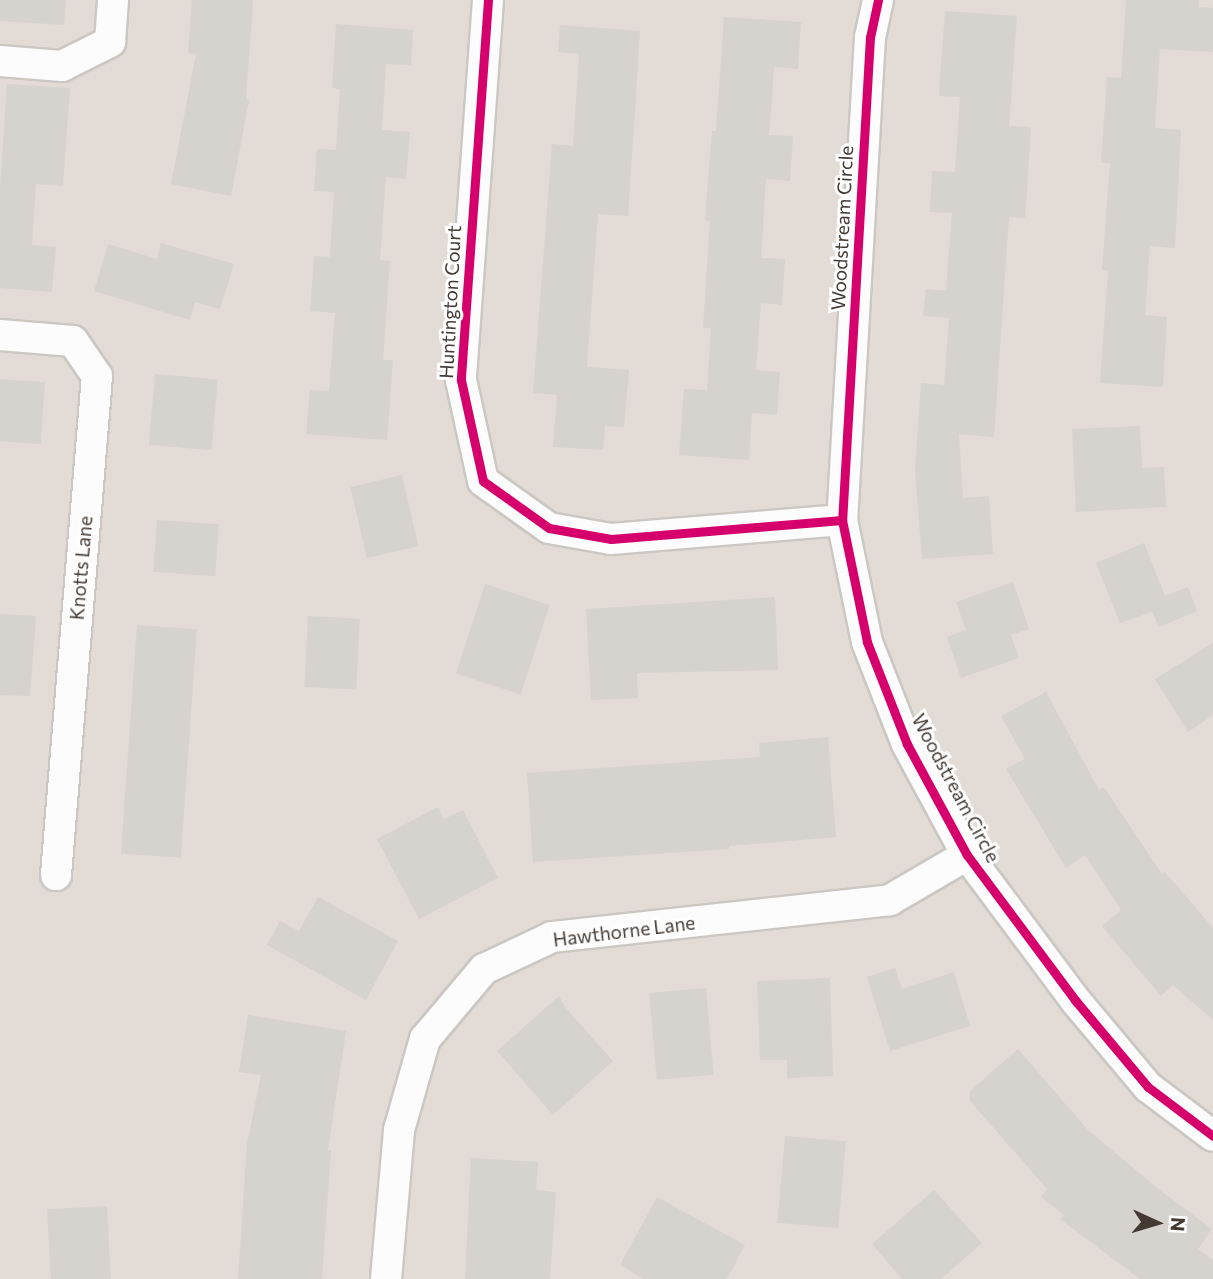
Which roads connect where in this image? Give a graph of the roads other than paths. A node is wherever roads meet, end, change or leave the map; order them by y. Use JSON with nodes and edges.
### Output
{"nodes":[{"id":1,"x":113,"y":0,"type":"edge"},
{"id":2,"x":488,"y":0,"type":"edge"},
{"id":3,"x":878,"y":0,"type":"edge"},
{"id":4,"x":0,"y":61,"type":"edge"},
{"id":5,"x":0,"y":335,"type":"edge"},
{"id":6,"x":842,"y":520,"type":"junction"},
{"id":7,"x":967,"y":855,"type":"junction"},
{"id":8,"x":56,"y":875,"type":"dead end"},
{"id":9,"x":1213,"y":1136,"type":"edge"},
{"id":10,"x":386,"y":1279,"type":"edge"}],
"edges":[{"from":1,"to":4,"type":"street"},
{"from":2,"to":6,"type":"street","name":"Huntington Court"},
{"from":3,"to":6,"type":"street","name":"Woodstream Circle"},
{"from":5,"to":8,"type":"street","name":"Knotts Lane"},
{"from":6,"to":7,"type":"street","name":"Woodstream Circle"},
{"from":7,"to":9,"type":"street","name":"Woodstream Circle"},
{"from":7,"to":10,"type":"street","name":"Hawthorne Lane"}]}
